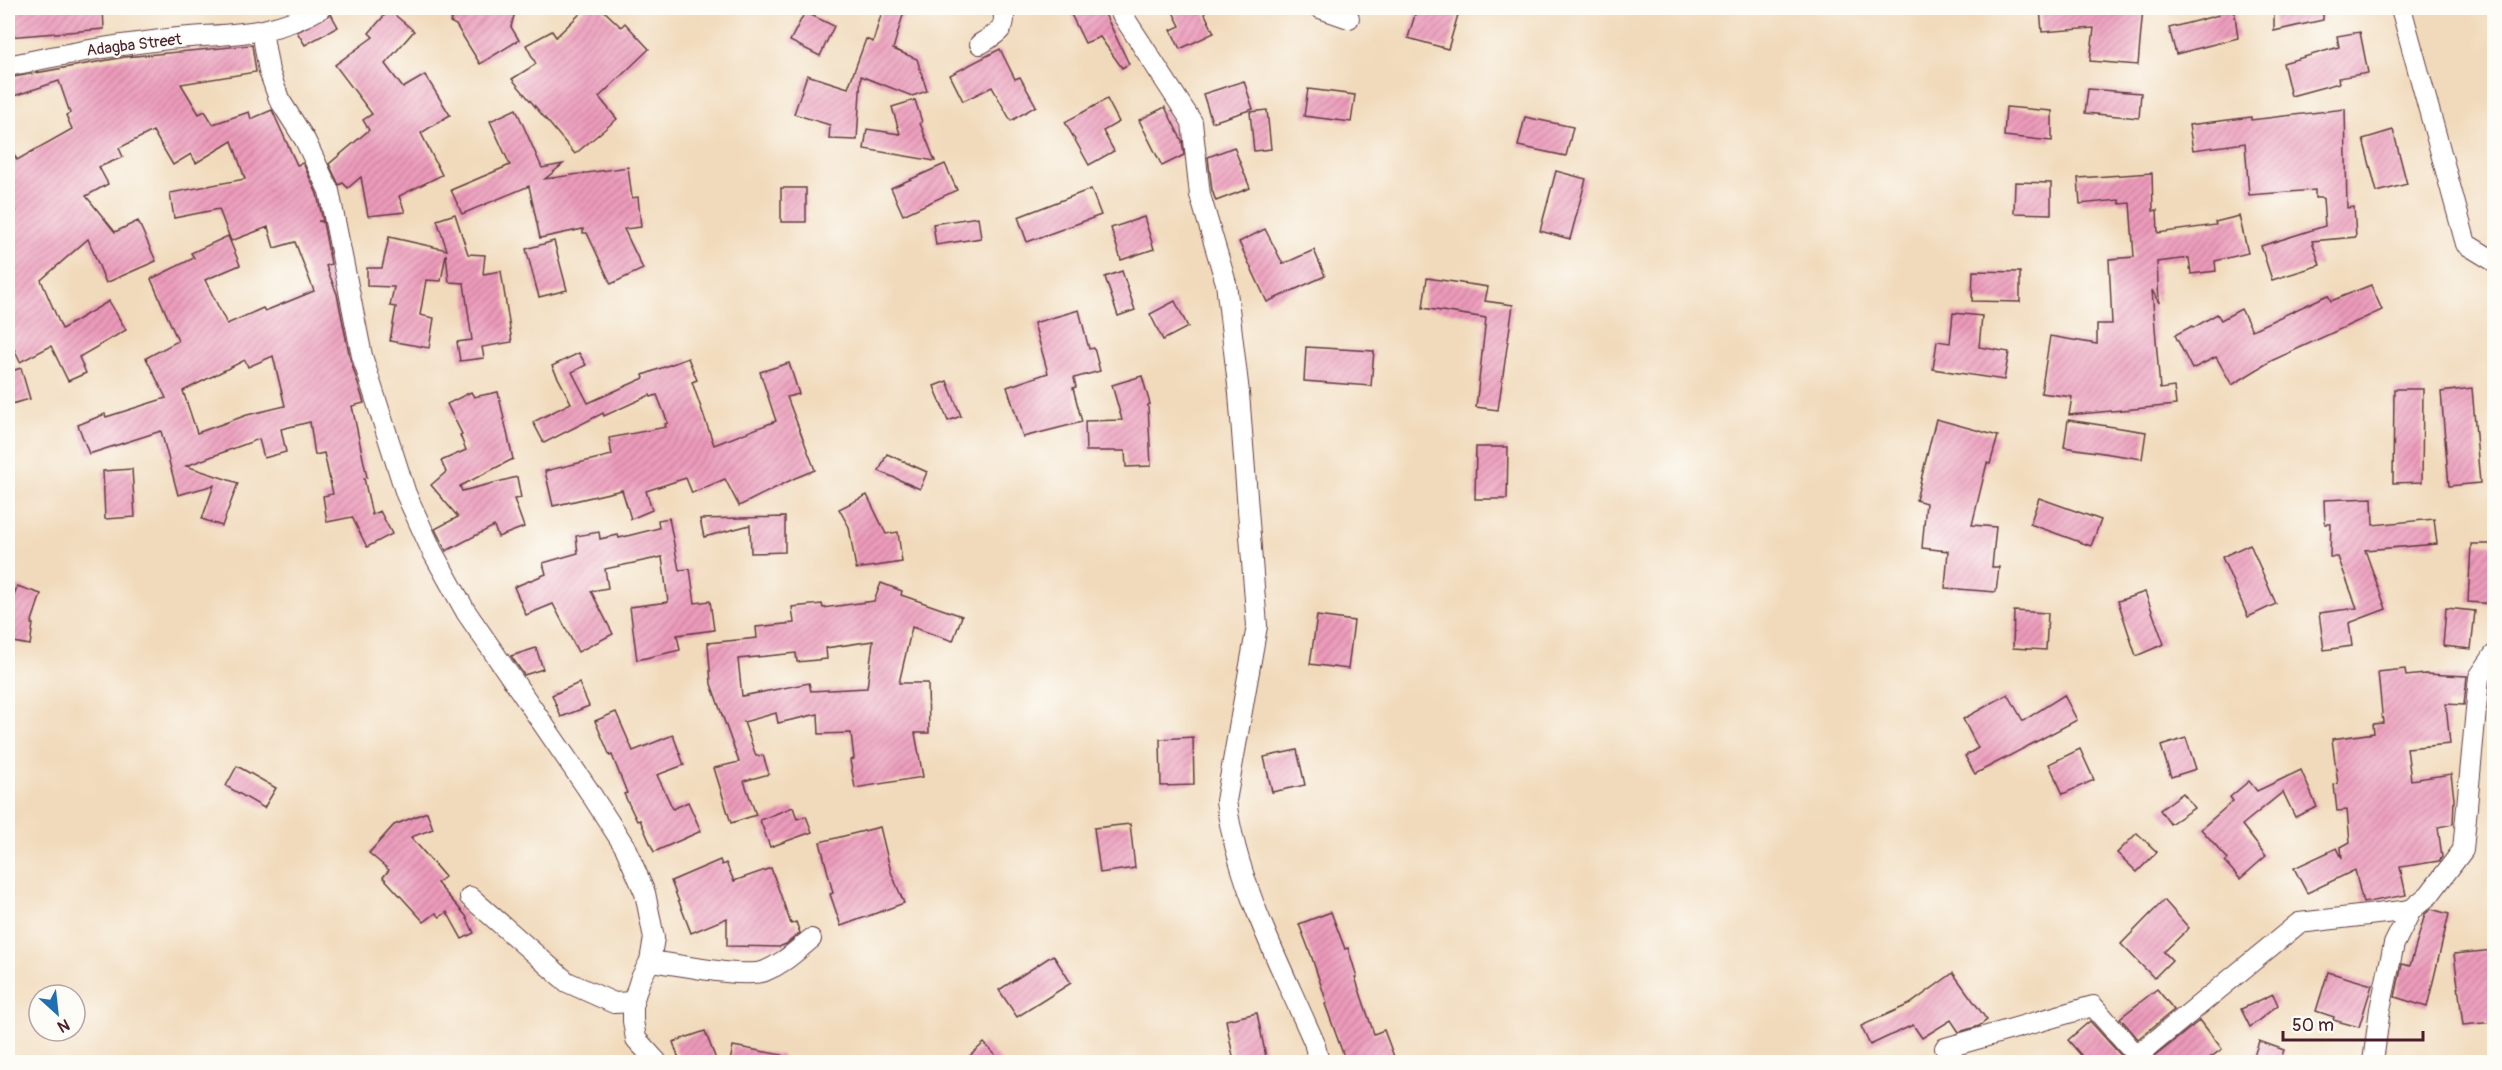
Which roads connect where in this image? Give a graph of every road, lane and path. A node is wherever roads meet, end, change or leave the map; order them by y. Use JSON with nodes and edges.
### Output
{"nodes":[{"id":1,"x":321,"y":8,"type":"edge"},
{"id":2,"x":1002,"y":8,"type":"edge"},
{"id":3,"x":1118,"y":8,"type":"edge"},
{"id":4,"x":1320,"y":8,"type":"edge"},
{"id":5,"x":2401,"y":8,"type":"edge"},
{"id":6,"x":1349,"y":18,"type":"dead end"},
{"id":7,"x":262,"y":31,"type":"junction"},
{"id":8,"x":980,"y":44,"type":"dead end"},
{"id":9,"x":8,"y":66,"type":"edge"},
{"id":10,"x":2494,"y":262,"type":"edge"},
{"id":11,"x":2494,"y":655,"type":"edge"},
{"id":12,"x":470,"y":897,"type":"dead end"},
{"id":13,"x":2411,"y":910,"type":"junction"},
{"id":14,"x":811,"y":939,"type":"dead end"},
{"id":15,"x":650,"y":961,"type":"junction"},
{"id":16,"x":633,"y":1002,"type":"junction"},
{"id":17,"x":1945,"y":1048,"type":"dead end"},
{"id":18,"x":657,"y":1062,"type":"edge"},
{"id":19,"x":1319,"y":1062,"type":"edge"},
{"id":20,"x":2373,"y":1062,"type":"edge"}],
"edges":[{"from":1,"to":7,"type":"street","name":"Adagba Street"},
{"from":2,"to":8,"type":"street"},
{"from":3,"to":19,"type":"street"},
{"from":4,"to":6,"type":"street"},
{"from":5,"to":10,"type":"street"},
{"from":7,"to":9,"type":"street","name":"Adagba Street"},
{"from":7,"to":15,"type":"street"},
{"from":11,"to":13,"type":"street"},
{"from":12,"to":16,"type":"street"},
{"from":13,"to":17,"type":"street"},
{"from":13,"to":20,"type":"street"},
{"from":14,"to":15,"type":"street"},
{"from":15,"to":16,"type":"street"},
{"from":16,"to":18,"type":"street"}]}
